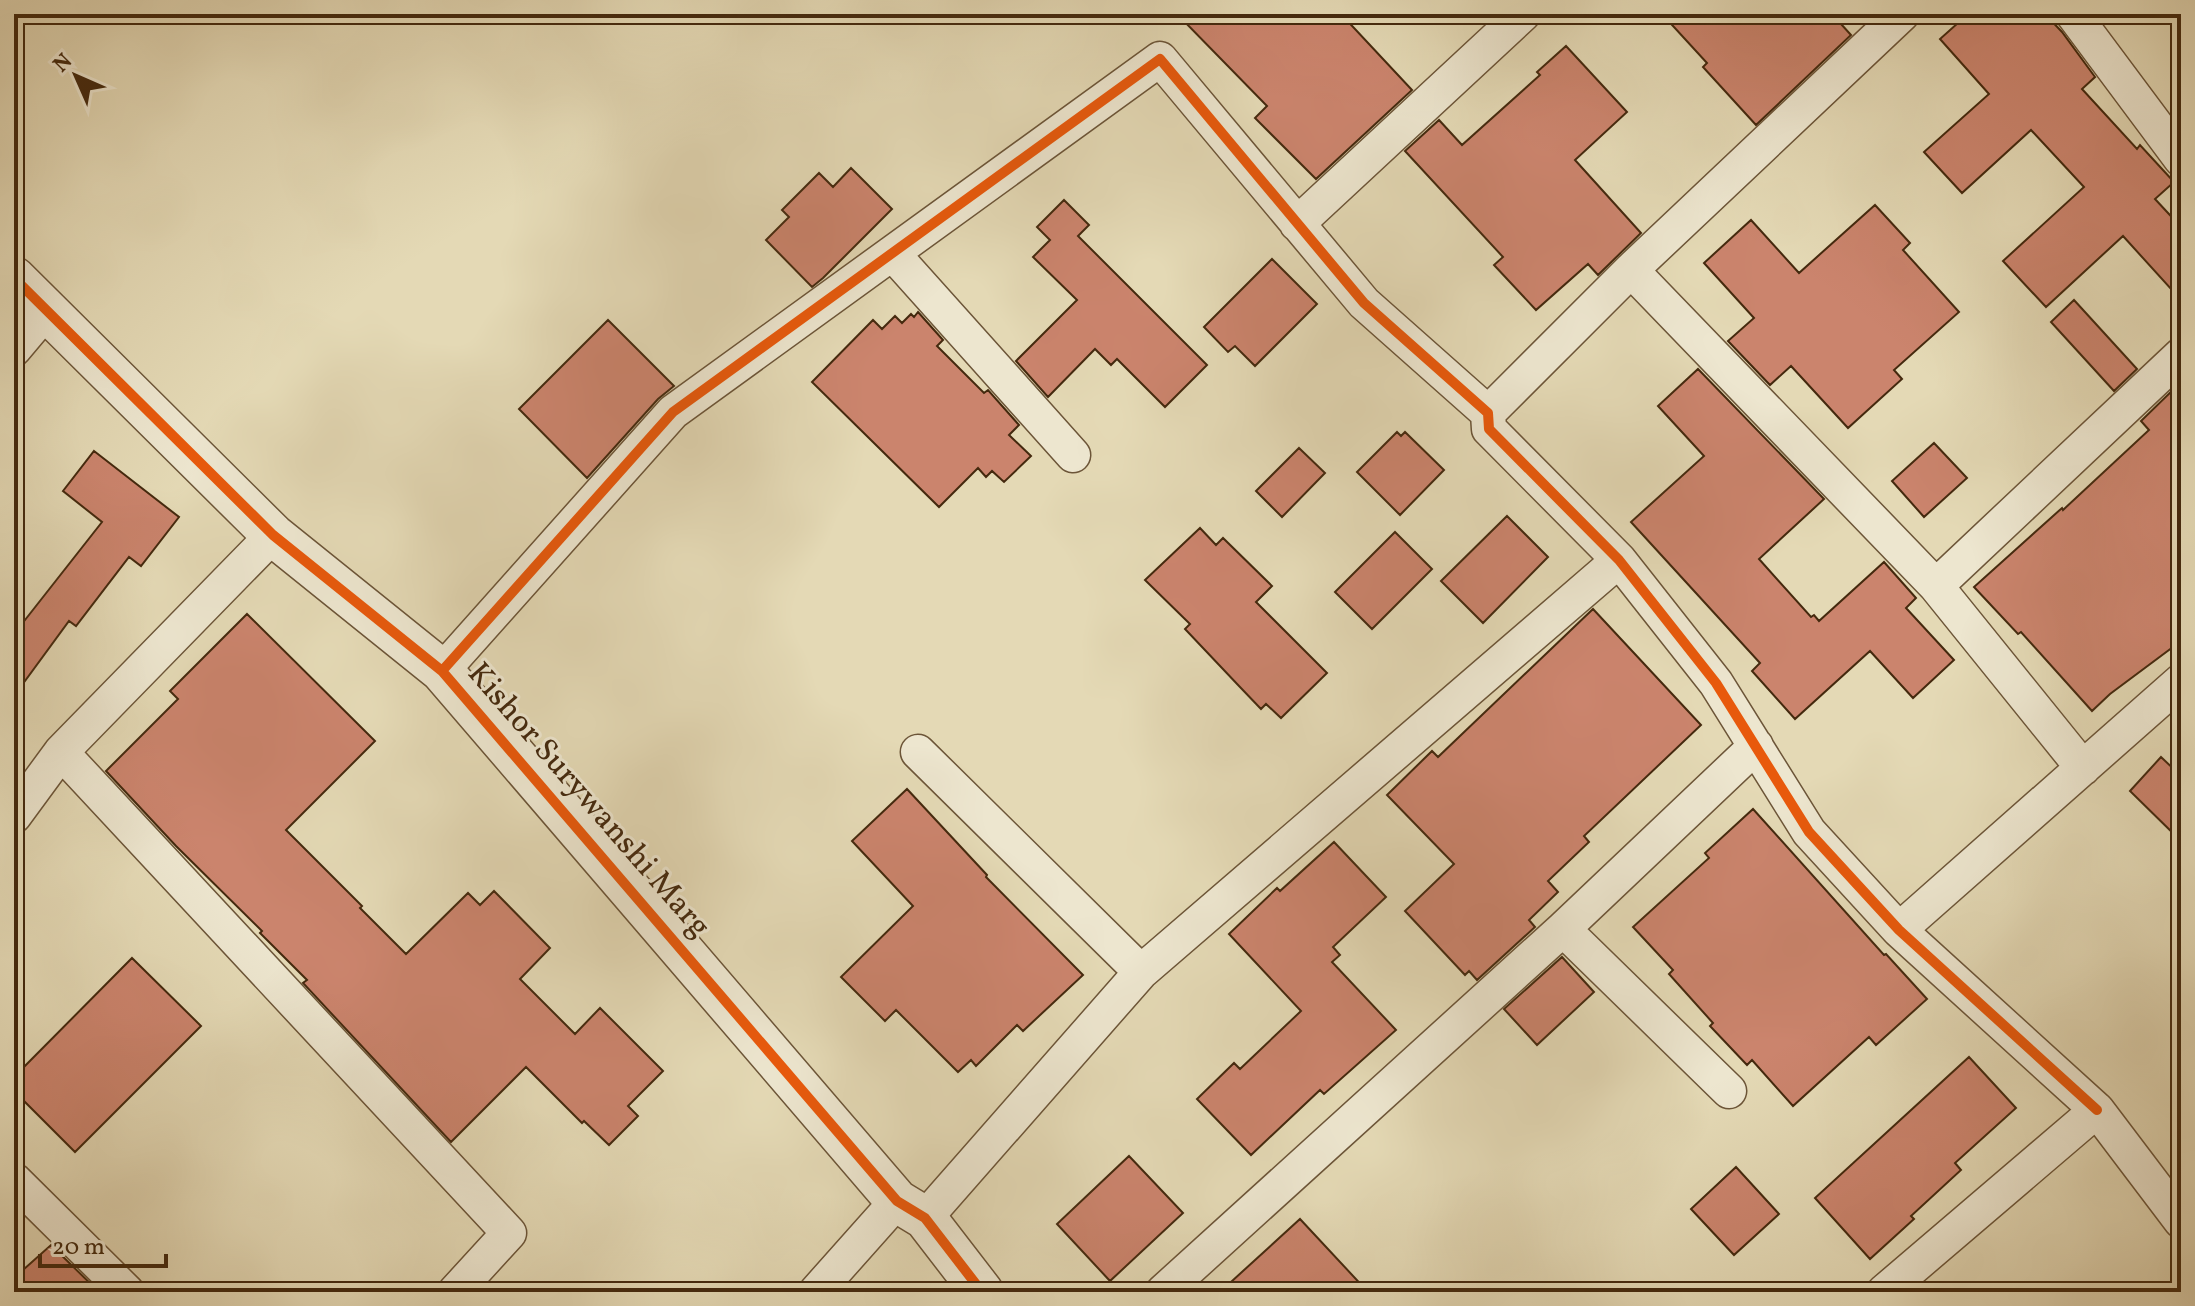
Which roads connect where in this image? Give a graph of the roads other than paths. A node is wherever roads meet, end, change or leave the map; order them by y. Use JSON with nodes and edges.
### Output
{"nodes":[{"id":1,"x":1523,"y":14,"type":"edge"},
{"id":2,"x":1902,"y":14,"type":"edge"},
{"id":3,"x":2073,"y":14,"type":"edge"},
{"id":4,"x":2179,"y":152,"type":"edge"},
{"id":5,"x":1297,"y":224,"type":"junction"},
{"id":6,"x":893,"y":254,"type":"junction"},
{"id":7,"x":1631,"y":270,"type":"junction"},
{"id":8,"x":14,"y":278,"type":"edge"},
{"id":9,"x":46,"y":311,"type":"junction"},
{"id":10,"x":14,"y":349,"type":"edge"},
{"id":11,"x":2181,"y":355,"type":"edge"},
{"id":12,"x":1488,"y":413,"type":"junction"},
{"id":13,"x":1073,"y":455,"type":"dead end"},
{"id":14,"x":273,"y":535,"type":"junction"},
{"id":15,"x":1619,"y":560,"type":"junction"},
{"id":16,"x":1936,"y":586,"type":"junction"},
{"id":17,"x":442,"y":671,"type":"junction"},
{"id":18,"x":2181,"y":681,"type":"edge"},
{"id":19,"x":1756,"y":746,"type":"junction"},
{"id":20,"x":61,"y":752,"type":"junction"},
{"id":21,"x":918,"y":752,"type":"dead end"},
{"id":22,"x":2083,"y":768,"type":"junction"},
{"id":23,"x":14,"y":816,"type":"edge"},
{"id":24,"x":1563,"y":929,"type":"junction"},
{"id":25,"x":1899,"y":930,"type":"junction"},
{"id":26,"x":1141,"y":972,"type":"junction"},
{"id":27,"x":1729,"y":1091,"type":"dead end"},
{"id":28,"x":2097,"y":1110,"type":"junction"},
{"id":29,"x":14,"y":1180,"type":"edge"},
{"id":30,"x":911,"y":1209,"type":"junction"},
{"id":31,"x":2181,"y":1221,"type":"edge"},
{"id":32,"x":127,"y":1292,"type":"edge"},
{"id":33,"x":455,"y":1292,"type":"edge"},
{"id":34,"x":816,"y":1292,"type":"edge"},
{"id":35,"x":982,"y":1292,"type":"edge"},
{"id":36,"x":1163,"y":1292,"type":"edge"},
{"id":37,"x":1884,"y":1292,"type":"edge"}],
"edges":[{"from":1,"to":5,"type":"street"},
{"from":2,"to":7,"type":"street"},
{"from":3,"to":4,"type":"street"},
{"from":5,"to":6,"type":"street"},
{"from":5,"to":12,"type":"street"},
{"from":6,"to":13,"type":"street"},
{"from":6,"to":17,"type":"street"},
{"from":7,"to":12,"type":"street"},
{"from":7,"to":16,"type":"street"},
{"from":8,"to":9,"type":"street","name":"Kishor Surywanshi Marg"},
{"from":9,"to":10,"type":"street"},
{"from":9,"to":14,"type":"street","name":"Kishor Surywanshi Marg"},
{"from":11,"to":16,"type":"street"},
{"from":12,"to":15,"type":"street"},
{"from":14,"to":17,"type":"street","name":"Kishor Surywanshi Marg"},
{"from":14,"to":20,"type":"street"},
{"from":15,"to":19,"type":"street"},
{"from":15,"to":26,"type":"street"},
{"from":16,"to":22,"type":"street"},
{"from":17,"to":30,"type":"street","name":"Kishor Surywanshi Marg"},
{"from":18,"to":22,"type":"street"},
{"from":19,"to":24,"type":"street"},
{"from":19,"to":25,"type":"street"},
{"from":20,"to":23,"type":"street"},
{"from":20,"to":33,"type":"street"},
{"from":21,"to":26,"type":"street"},
{"from":22,"to":25,"type":"street"},
{"from":24,"to":27,"type":"street"},
{"from":24,"to":36,"type":"street"},
{"from":25,"to":28,"type":"street"},
{"from":26,"to":30,"type":"street"},
{"from":28,"to":31,"type":"street"},
{"from":28,"to":37,"type":"street"},
{"from":29,"to":32,"type":"street"},
{"from":30,"to":34,"type":"street"},
{"from":30,"to":35,"type":"street","name":"Kishor Surywanshi Marg"}]}
